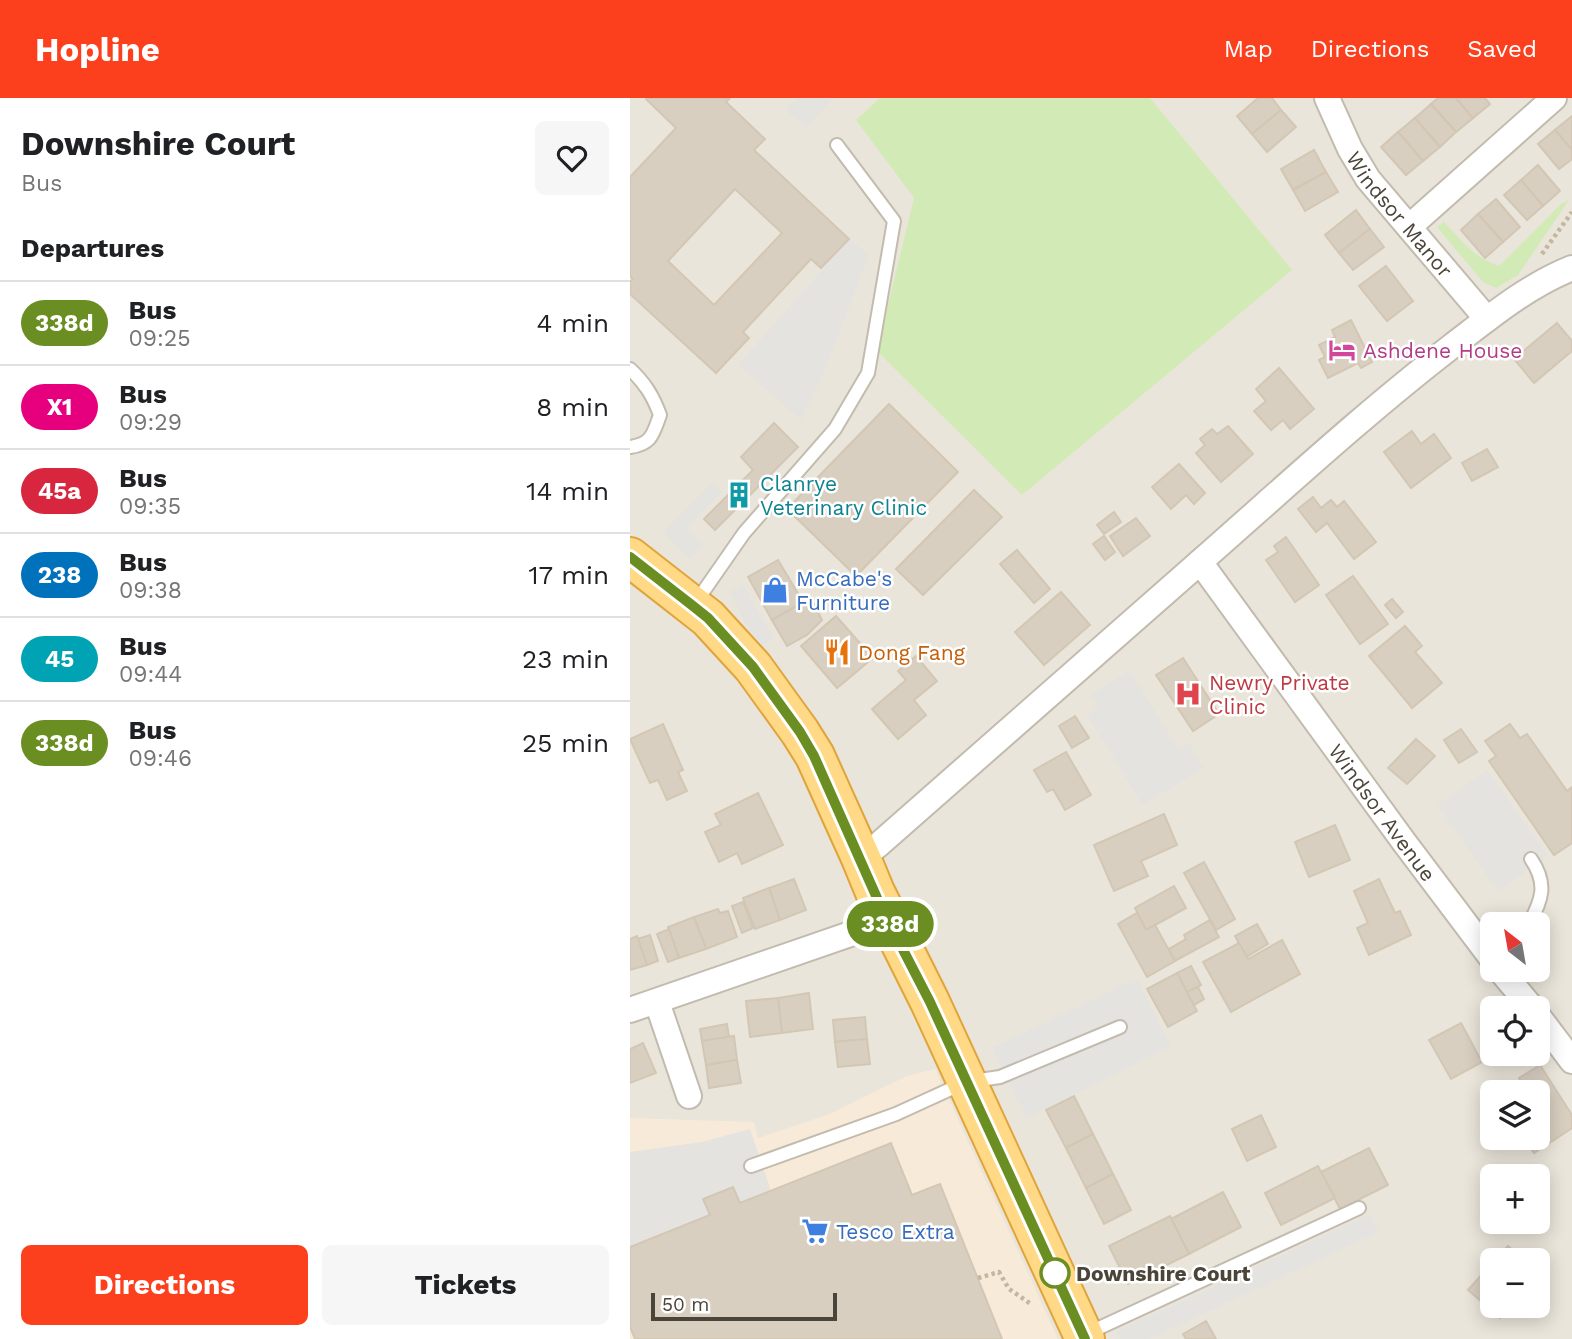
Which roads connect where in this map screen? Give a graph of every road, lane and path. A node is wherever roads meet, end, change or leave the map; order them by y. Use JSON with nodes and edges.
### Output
{"nodes":[{"id":1,"x":1327,"y":98,"type":"edge"},
{"id":2,"x":1548,"y":100,"type":"edge"},
{"id":3,"x":837,"y":145,"type":"dead end"},
{"id":4,"x":1409,"y":227,"type":"junction"},
{"id":5,"x":1572,"y":268,"type":"edge"},
{"id":6,"x":1487,"y":319,"type":"junction"},
{"id":7,"x":630,"y":369,"type":"edge"},
{"id":8,"x":630,"y":447,"type":"edge"},
{"id":9,"x":630,"y":557,"type":"edge"},
{"id":10,"x":1200,"y":562,"type":"junction"},
{"id":11,"x":693,"y":606,"type":"junction"},
{"id":12,"x":861,"y":858,"type":"junction"},
{"id":13,"x":1531,"y":859,"type":"dead end"},
{"id":14,"x":1535,"y":912,"type":"edge"},
{"id":15,"x":888,"y":921,"type":"junction"},
{"id":16,"x":1480,"y":941,"type":"edge"},
{"id":17,"x":1510,"y":982,"type":"edge"},
{"id":18,"x":1522,"y":996,"type":"edge"},
{"id":19,"x":657,"y":1002,"type":"junction"},
{"id":20,"x":630,"y":1010,"type":"edge"},
{"id":21,"x":1120,"y":1027,"type":"dead end"},
{"id":22,"x":1550,"y":1032,"type":"edge"},
{"id":23,"x":1572,"y":1061,"type":"edge"},
{"id":24,"x":966,"y":1082,"type":"junction"},
{"id":25,"x":688,"y":1096,"type":"dead end"},
{"id":26,"x":751,"y":1166,"type":"dead end"},
{"id":27,"x":1359,"y":1208,"type":"dead end"},
{"id":28,"x":978,"y":1278,"type":"dead end"},
{"id":29,"x":1031,"y":1304,"type":"dead end"},
{"id":30,"x":1084,"y":1337,"type":"edge"}],
"edges":[{"from":1,"to":4,"type":"street","name":"Windsor Manor"},
{"from":2,"to":4,"type":"street"},
{"from":3,"to":11,"type":"lane"},
{"from":4,"to":6,"type":"street","name":"Windsor Manor"},
{"from":5,"to":6,"type":"street"},
{"from":6,"to":10,"type":"street"},
{"from":7,"to":8,"type":"lane"},
{"from":9,"to":11,"type":"highway"},
{"from":10,"to":12,"type":"street"},
{"from":10,"to":16,"type":"street","name":"Windsor Avenue"},
{"from":11,"to":12,"type":"highway"},
{"from":12,"to":15,"type":"highway"},
{"from":13,"to":14,"type":"lane"},
{"from":15,"to":19,"type":"street"},
{"from":15,"to":24,"type":"highway"},
{"from":17,"to":18,"type":"street"},
{"from":19,"to":20,"type":"street"},
{"from":19,"to":25,"type":"street"},
{"from":21,"to":24,"type":"lane"},
{"from":22,"to":23,"type":"street"},
{"from":24,"to":26,"type":"lane"},
{"from":24,"to":30,"type":"highway"},
{"from":27,"to":30,"type":"lane"},
{"from":28,"to":29,"type":"path"}]}
